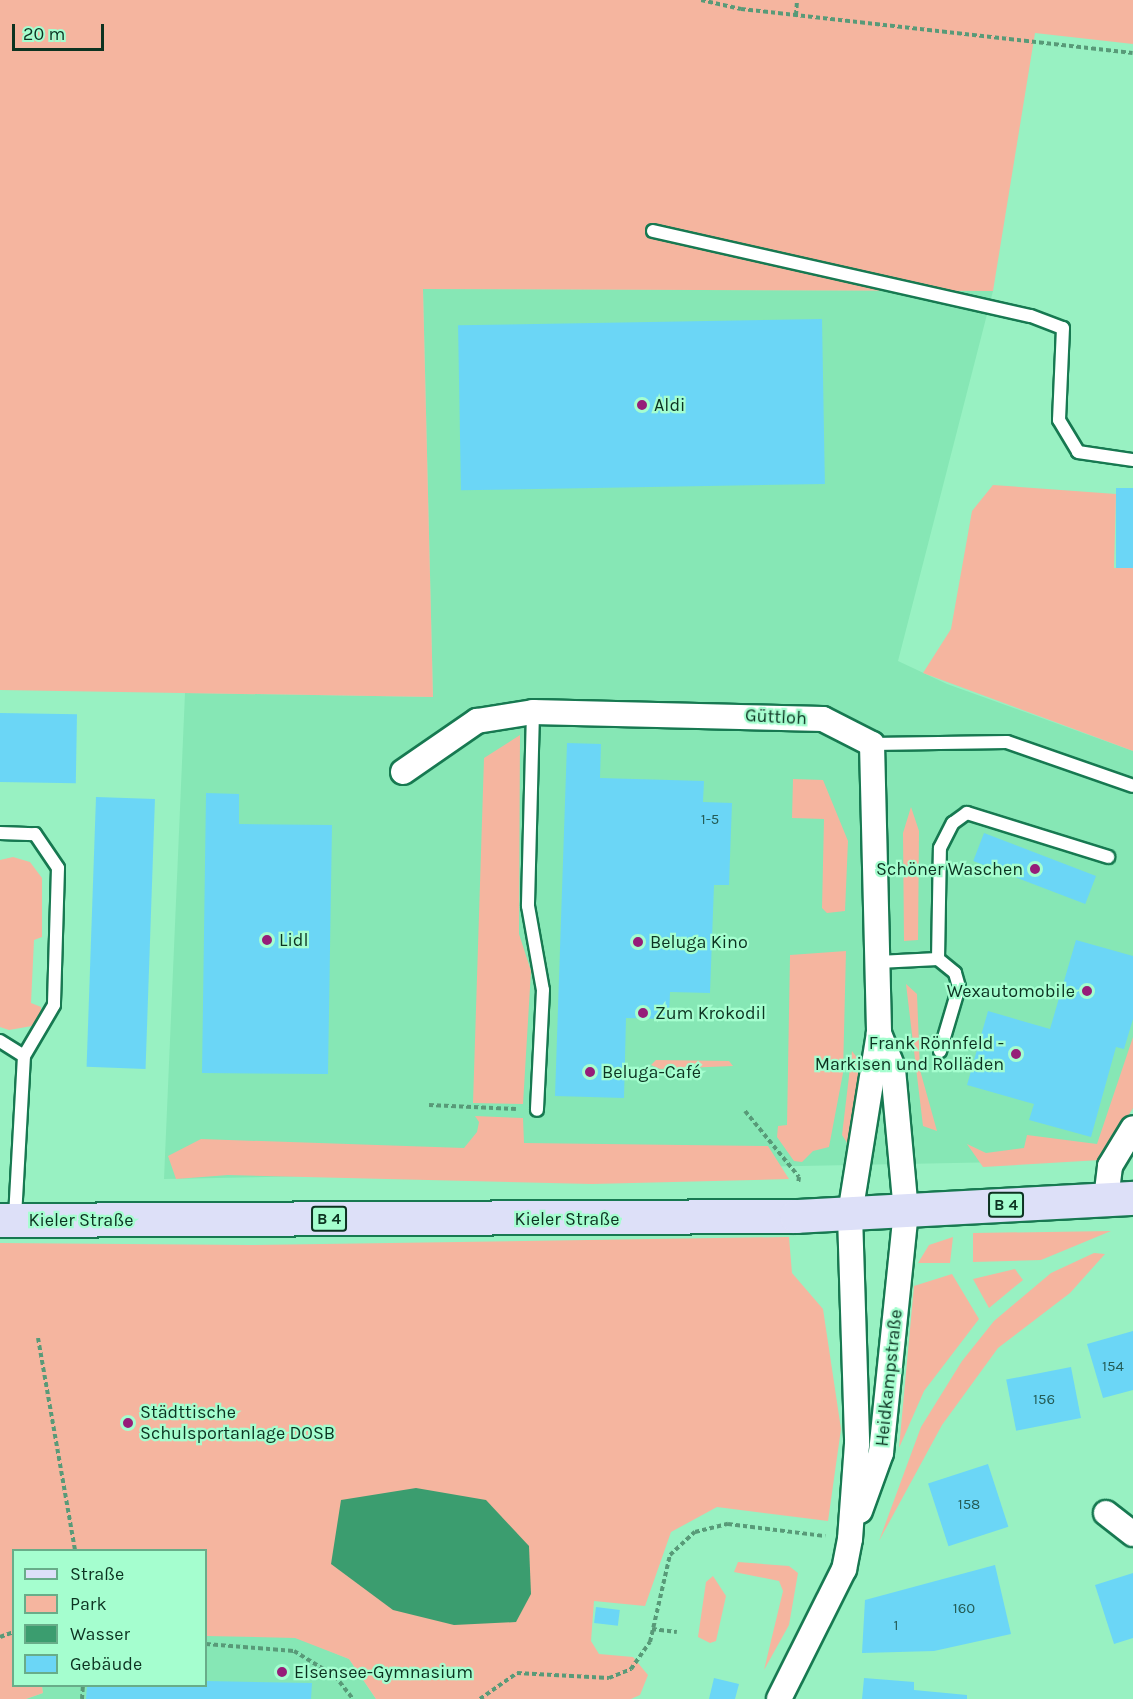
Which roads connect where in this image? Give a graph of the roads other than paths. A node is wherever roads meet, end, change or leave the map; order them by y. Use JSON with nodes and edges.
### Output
{"nodes":[{"id":1,"x":653,"y":231,"type":"dead end"},
{"id":2,"x":1133,"y":460,"type":"edge"},
{"id":3,"x":533,"y":712,"type":"junction"},
{"id":4,"x":872,"y":744,"type":"junction"},
{"id":5,"x":403,"y":772,"type":"dead end"},
{"id":6,"x":1133,"y":786,"type":"edge"},
{"id":7,"x":0,"y":833,"type":"edge"},
{"id":8,"x":1108,"y":857,"type":"dead end"},
{"id":9,"x":938,"y":959,"type":"junction"},
{"id":10,"x":878,"y":962,"type":"junction"},
{"id":11,"x":879,"y":1033,"type":"junction"},
{"id":12,"x":0,"y":1041,"type":"edge"},
{"id":13,"x":940,"y":1051,"type":"dead end"},
{"id":14,"x":24,"y":1056,"type":"junction"},
{"id":15,"x":537,"y":1110,"type":"road end"},
{"id":16,"x":1133,"y":1128,"type":"edge"},
{"id":17,"x":1120,"y":1198,"type":"edge"},
{"id":18,"x":906,"y":1212,"type":"junction"},
{"id":19,"x":850,"y":1215,"type":"junction"},
{"id":20,"x":7,"y":1220,"type":"edge"},
{"id":21,"x":1106,"y":1514,"type":"dead end"},
{"id":22,"x":1133,"y":1534,"type":"edge"},
{"id":23,"x":850,"y":1539,"type":"junction"},
{"id":24,"x":779,"y":1699,"type":"edge"}],
"edges":[{"from":1,"to":2,"type":"lane"},
{"from":3,"to":4,"type":"street","name":"Güttloh"},
{"from":3,"to":5,"type":"street","name":"Güttloh"},
{"from":3,"to":15,"type":"lane"},
{"from":4,"to":6,"type":"lane"},
{"from":4,"to":10,"type":"street"},
{"from":7,"to":14,"type":"lane"},
{"from":8,"to":9,"type":"lane"},
{"from":9,"to":10,"type":"lane"},
{"from":9,"to":13,"type":"lane"},
{"from":10,"to":11,"type":"street"},
{"from":11,"to":18,"type":"street"},
{"from":11,"to":19,"type":"street"},
{"from":12,"to":14,"type":"lane"},
{"from":14,"to":20,"type":"lane"},
{"from":16,"to":17,"type":"street"},
{"from":17,"to":18,"type":"main road","name":"Kieler Straße","number":"B 4"},
{"from":18,"to":19,"type":"main road","name":"Kieler Straße","number":"B 4"},
{"from":18,"to":23,"type":"street","name":"Heidkampstraße"},
{"from":19,"to":20,"type":"main road","name":"Kieler Straße","number":"B 4"},
{"from":19,"to":23,"type":"street","name":"Heidkampstraße"},
{"from":21,"to":22,"type":"street"},
{"from":23,"to":24,"type":"street","name":"Heidkampstraße"}]}
